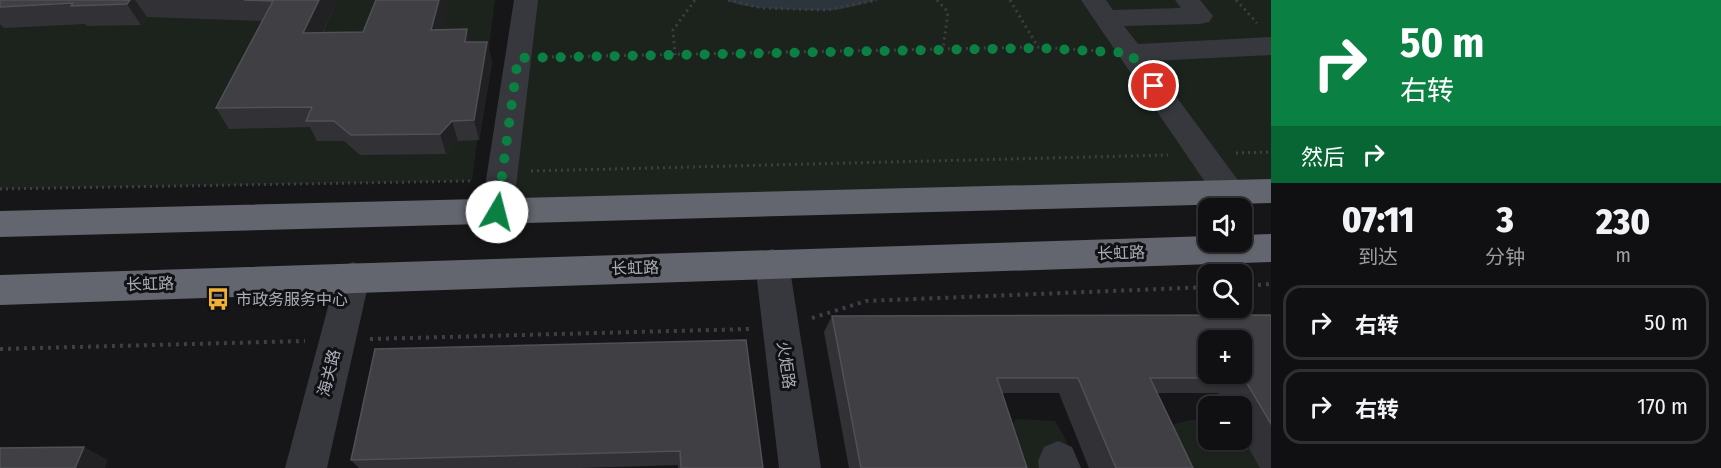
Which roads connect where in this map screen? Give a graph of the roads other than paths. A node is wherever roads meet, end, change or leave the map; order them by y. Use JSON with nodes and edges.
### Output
{"nodes":[{"id":1,"x":526,"y":0,"type":"edge"},
{"id":2,"x":1187,"y":0,"type":"edge"},
{"id":3,"x":1099,"y":9,"type":"edge"},
{"id":4,"x":1268,"y":39,"type":"edge"},
{"id":5,"x":1130,"y":53,"type":"junction"},
{"id":6,"x":1271,"y":191,"type":"edge"},
{"id":7,"x":1229,"y":192,"type":"junction"},
{"id":8,"x":497,"y":212,"type":"junction"},
{"id":9,"x":0,"y":224,"type":"edge"},
{"id":10,"x":1271,"y":248,"type":"edge"},
{"id":11,"x":772,"y":263,"type":"junction"},
{"id":12,"x":353,"y":278,"type":"junction"},
{"id":13,"x":0,"y":290,"type":"edge"},
{"id":14,"x":306,"y":468,"type":"edge"},
{"id":15,"x":800,"y":468,"type":"edge"}],
"edges":[{"from":1,"to":8,"type":"street"},
{"from":2,"to":3,"type":"street"},
{"from":3,"to":5,"type":"street"},
{"from":4,"to":5,"type":"street"},
{"from":5,"to":7,"type":"street"},
{"from":6,"to":7,"type":"highway"},
{"from":7,"to":8,"type":"highway"},
{"from":8,"to":9,"type":"highway"},
{"from":10,"to":11,"type":"highway","name":"长虹路"},
{"from":11,"to":12,"type":"highway","name":"长虹路"},
{"from":11,"to":15,"type":"street","name":"火炬路"},
{"from":12,"to":13,"type":"highway","name":"长虹路"},
{"from":12,"to":14,"type":"street","name":"海关路"}]}
